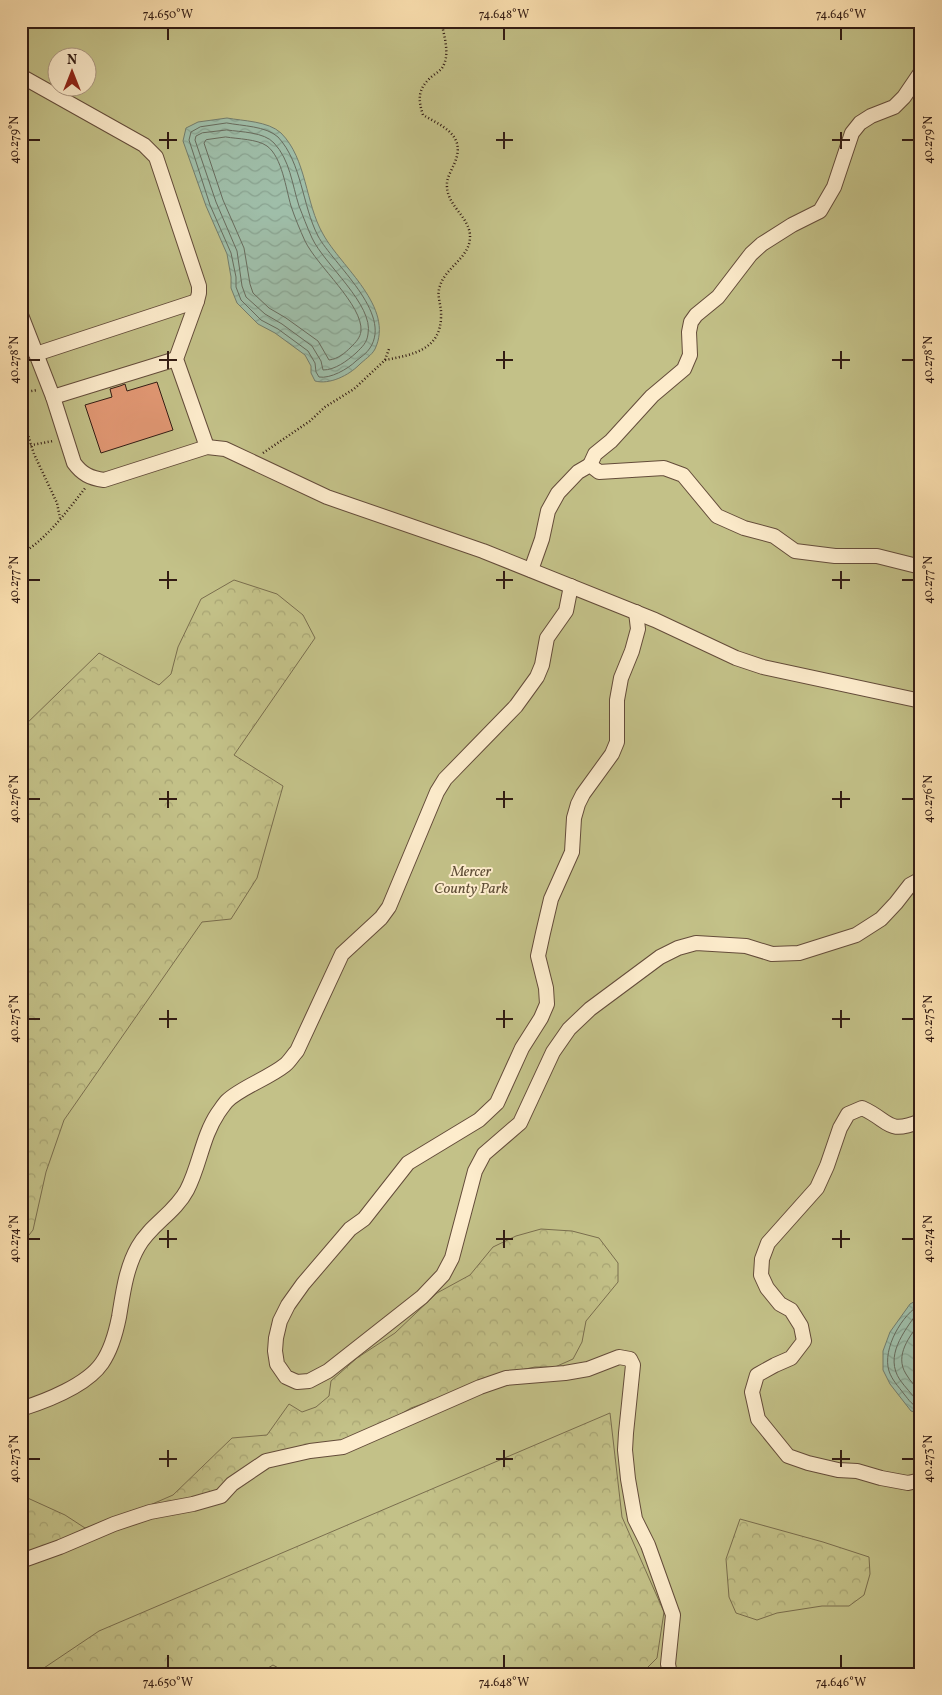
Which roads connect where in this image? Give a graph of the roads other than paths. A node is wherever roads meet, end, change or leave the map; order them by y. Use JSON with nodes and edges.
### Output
{"nodes":[{"id":1,"x":921,"y":72,"type":"edge"},
{"id":2,"x":21,"y":76,"type":"edge"},
{"id":3,"x":197,"y":301,"type":"junction"},
{"id":4,"x":21,"y":315,"type":"edge"},
{"id":5,"x":36,"y":354,"type":"junction"},
{"id":6,"x":176,"y":359,"type":"junction"},
{"id":7,"x":53,"y":397,"type":"junction"},
{"id":8,"x":207,"y":447,"type":"junction"},
{"id":9,"x":590,"y":465,"type":"junction"},
{"id":10,"x":921,"y":567,"type":"edge"},
{"id":11,"x":531,"y":570,"type":"junction"},
{"id":12,"x":570,"y":586,"type":"junction"},
{"id":13,"x":636,"y":612,"type":"junction"},
{"id":14,"x":921,"y":701,"type":"edge"},
{"id":15,"x":921,"y":879,"type":"edge"},
{"id":16,"x":921,"y":1121,"type":"edge"},
{"id":17,"x":21,"y":1409,"type":"edge"},
{"id":18,"x":921,"y":1480,"type":"edge"},
{"id":19,"x":21,"y":1561,"type":"edge"},
{"id":20,"x":670,"y":1674,"type":"edge"}],
"edges":[{"from":1,"to":9,"type":"lane"},
{"from":2,"to":3,"type":"lane"},
{"from":3,"to":5,"type":"lane"},
{"from":3,"to":6,"type":"lane"},
{"from":4,"to":5,"type":"lane"},
{"from":5,"to":7,"type":"lane"},
{"from":6,"to":7,"type":"lane"},
{"from":6,"to":8,"type":"lane"},
{"from":7,"to":8,"type":"lane"},
{"from":8,"to":11,"type":"lane"},
{"from":9,"to":10,"type":"lane"},
{"from":9,"to":11,"type":"lane"},
{"from":11,"to":12,"type":"lane"},
{"from":12,"to":13,"type":"lane"},
{"from":12,"to":17,"type":"lane"},
{"from":13,"to":14,"type":"lane"},
{"from":13,"to":15,"type":"lane"},
{"from":16,"to":18,"type":"lane"},
{"from":19,"to":20,"type":"lane"}]}
